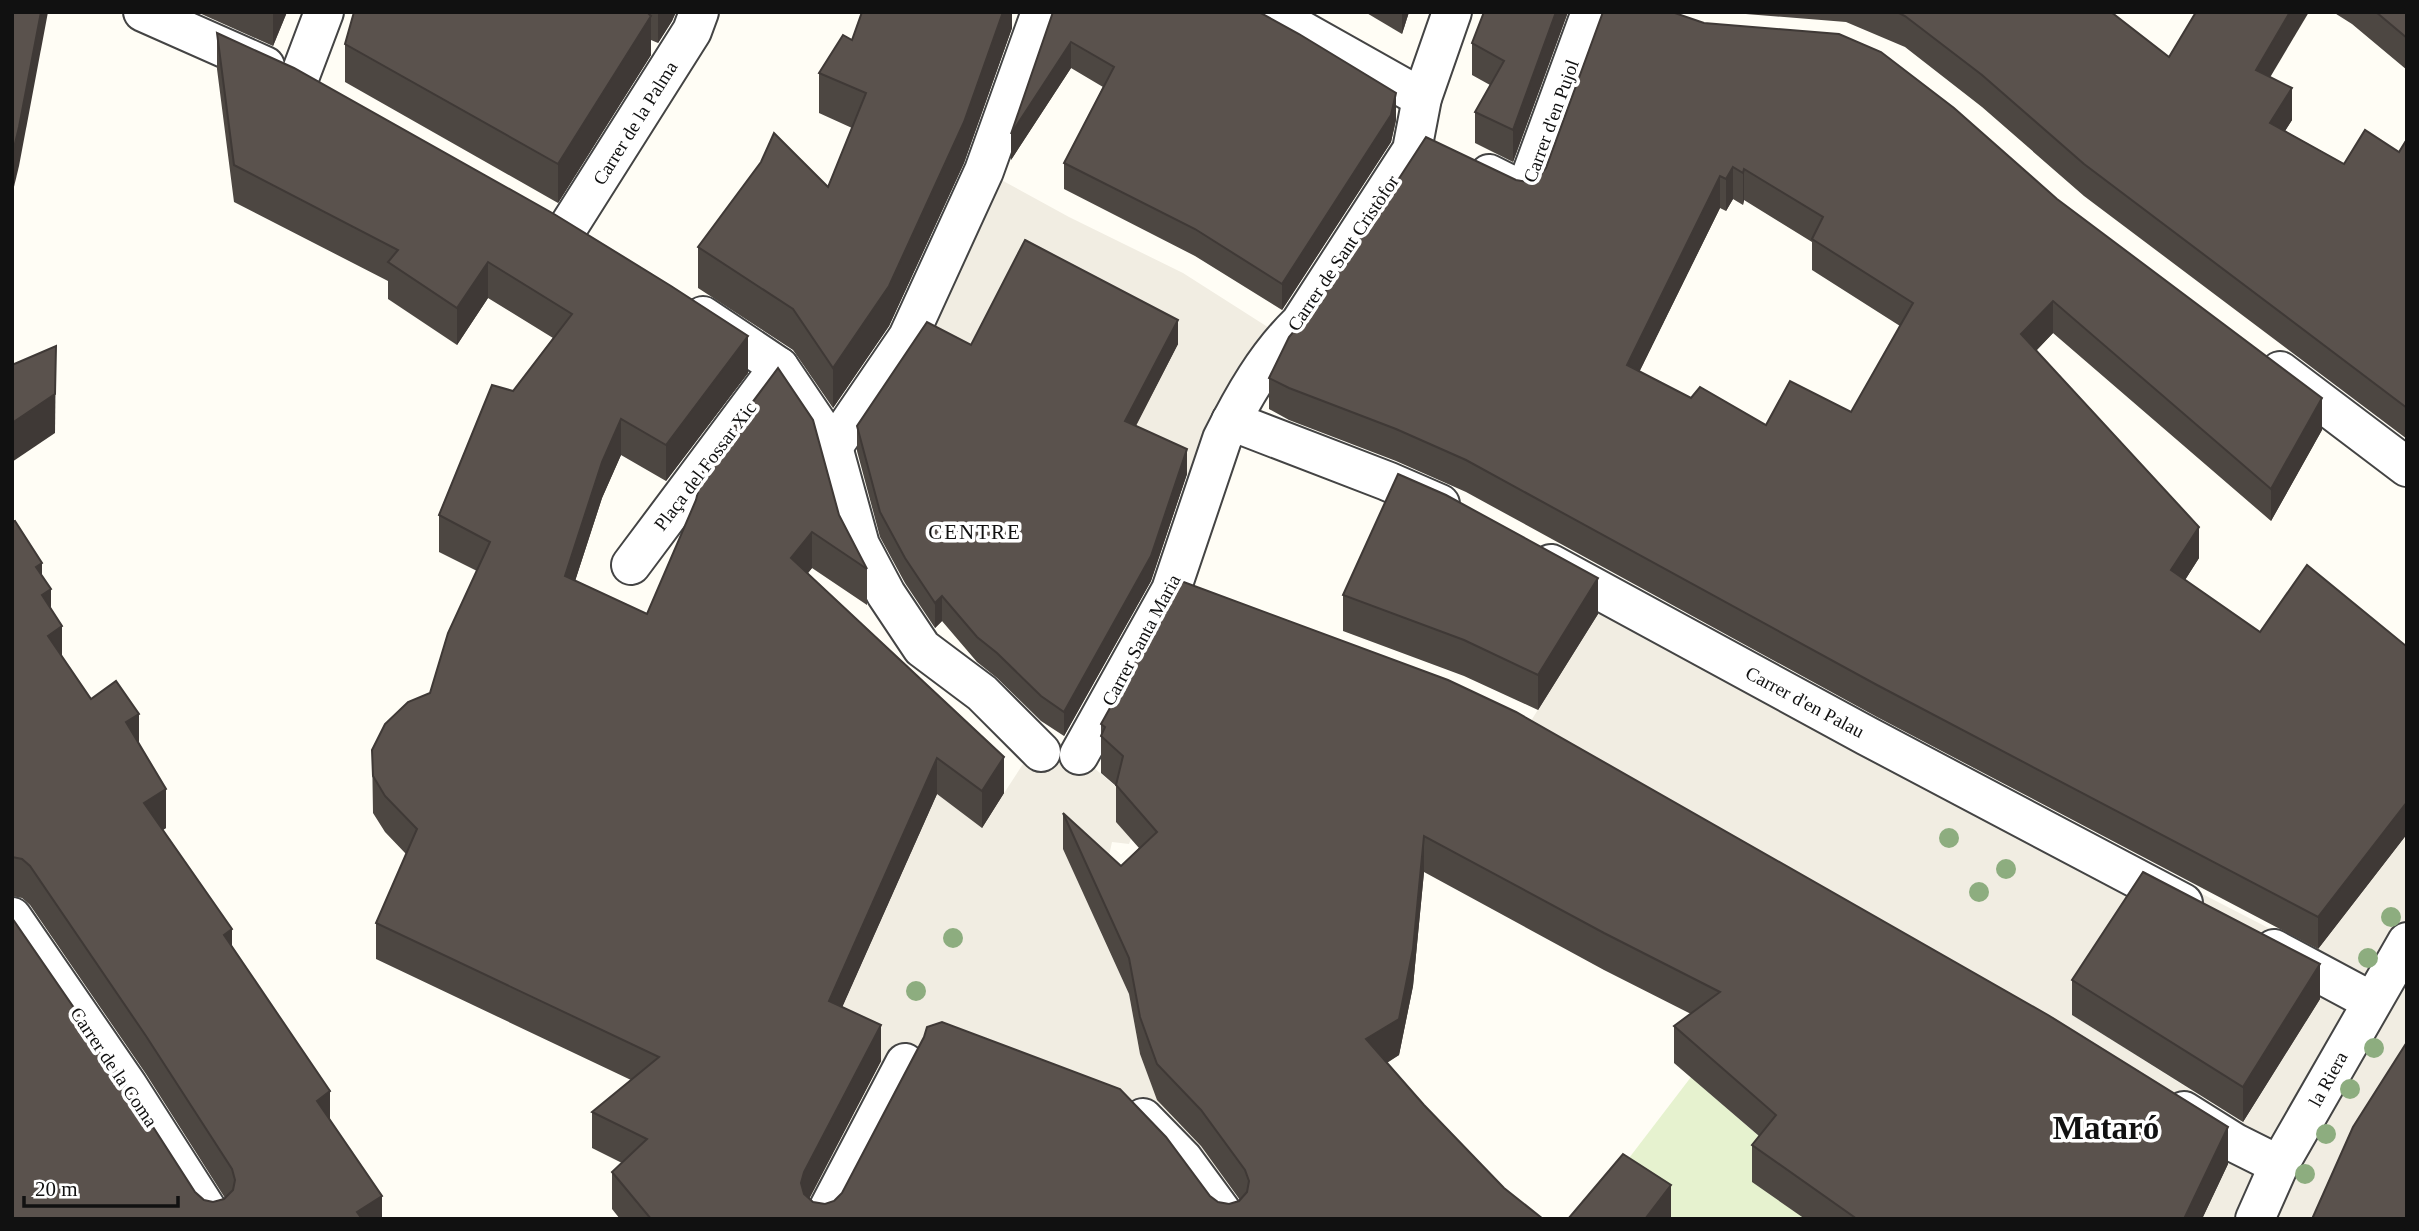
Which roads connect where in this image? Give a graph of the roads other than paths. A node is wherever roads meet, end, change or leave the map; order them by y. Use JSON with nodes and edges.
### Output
{"nodes":[{"id":1,"x":143,"y":12,"type":"edge"},
{"id":2,"x":324,"y":12,"type":"edge"},
{"id":3,"x":699,"y":12,"type":"edge"},
{"id":4,"x":1041,"y":12,"type":"edge"},
{"id":5,"x":1275,"y":12,"type":"edge"},
{"id":6,"x":1452,"y":12,"type":"edge"},
{"id":7,"x":1591,"y":12,"type":"edge"},
{"id":8,"x":1436,"y":136,"type":"junction"},
{"id":9,"x":565,"y":232,"type":"edge"},
{"id":10,"x":672,"y":296,"type":"edge"},
{"id":11,"x":2256,"y":354,"type":"edge"},
{"id":12,"x":779,"y":367,"type":"junction"},
{"id":13,"x":1231,"y":421,"type":"junction"},
{"id":14,"x":833,"y":447,"type":"junction"},
{"id":15,"x":2407,"y":467,"type":"edge"},
{"id":16,"x":1208,"y":482,"type":"joint"},
{"id":17,"x":1468,"y":518,"type":"edge"},
{"id":18,"x":1515,"y":544,"type":"edge"},
{"id":19,"x":631,"y":565,"type":"dead end"},
{"id":20,"x":1171,"y":590,"type":"junction"},
{"id":21,"x":1209,"y":605,"type":"edge"},
{"id":22,"x":1041,"y":752,"type":"dead end"},
{"id":23,"x":1079,"y":755,"type":"dead end"},
{"id":24,"x":12,"y":917,"type":"edge"},
{"id":25,"x":2213,"y":918,"type":"edge"},
{"id":26,"x":2248,"y":936,"type":"edge"},
{"id":27,"x":2407,"y":942,"type":"edge"},
{"id":28,"x":2371,"y":1001,"type":"junction"},
{"id":29,"x":905,"y":1063,"type":"dead end"},
{"id":30,"x":2153,"y":1091,"type":"edge"},
{"id":31,"x":1135,"y":1110,"type":"edge"},
{"id":32,"x":2279,"y":1165,"type":"junction"},
{"id":33,"x":213,"y":1219,"type":"edge"},
{"id":34,"x":823,"y":1219,"type":"edge"},
{"id":35,"x":1227,"y":1219,"type":"edge"},
{"id":36,"x":2255,"y":1219,"type":"edge"}],
"edges":[{"from":1,"to":2,"type":"street"},
{"from":3,"to":9,"type":"street","name":"Carrer de la Palma"},
{"from":4,"to":14,"type":"street"},
{"from":5,"to":8,"type":"street"},
{"from":6,"to":8,"type":"street","name":"Carrer de Sant Cristòfor"},
{"from":7,"to":8,"type":"street","name":"Carrer d'en Pujol"},
{"from":8,"to":13,"type":"street","name":"Carrer de Sant Cristòfor"},
{"from":10,"to":12,"type":"street"},
{"from":11,"to":15,"type":"street"},
{"from":12,"to":14,"type":"street"},
{"from":12,"to":19,"type":"street","name":"Plaça del Fossar Xic"},
{"from":13,"to":16,"type":"street","name":"Carrer de Sant Cristòfor"},
{"from":13,"to":17,"type":"street"},
{"from":14,"to":22,"type":"street"},
{"from":16,"to":20,"type":"street","name":"Carrer Santa Maria"},
{"from":18,"to":25,"type":"street","name":"Carrer d'en Palau"},
{"from":20,"to":21,"type":"street"},
{"from":20,"to":23,"type":"street","name":"Carrer Santa Maria"},
{"from":24,"to":33,"type":"street","name":"Carrer de la Coma"},
{"from":26,"to":28,"type":"street"},
{"from":27,"to":28,"type":"street","name":"la Riera"},
{"from":28,"to":32,"type":"street","name":"la Riera"},
{"from":29,"to":34,"type":"street"},
{"from":30,"to":32,"type":"street"},
{"from":31,"to":35,"type":"street"},
{"from":32,"to":36,"type":"street","name":"la Riera"}]}
